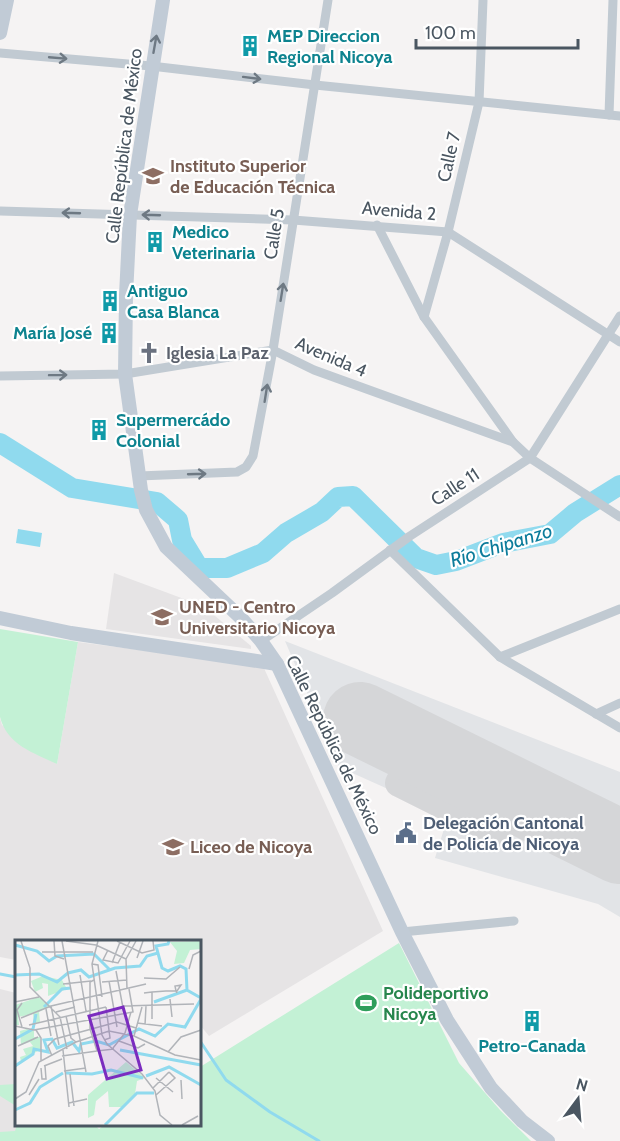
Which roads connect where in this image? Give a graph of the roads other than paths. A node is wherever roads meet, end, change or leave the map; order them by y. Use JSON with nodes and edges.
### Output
{"nodes":[{"id":1,"x":7,"y":0,"type":"edge"},
{"id":2,"x":163,"y":0,"type":"edge"},
{"id":3,"x":327,"y":0,"type":"edge"},
{"id":4,"x":483,"y":0,"type":"edge"},
{"id":5,"x":613,"y":0,"type":"edge"},
{"id":6,"x":0,"y":33,"type":"edge"},
{"id":7,"x":0,"y":53,"type":"edge"},
{"id":8,"x":152,"y":66,"type":"junction"},
{"id":9,"x":315,"y":85,"type":"junction"},
{"id":10,"x":478,"y":102,"type":"junction"},
{"id":11,"x":609,"y":115,"type":"junction"},
{"id":12,"x":620,"y":116,"type":"edge"},
{"id":13,"x":0,"y":211,"type":"edge"},
{"id":14,"x":130,"y":215,"type":"junction"},
{"id":15,"x":293,"y":220,"type":"junction"},
{"id":16,"x":376,"y":225,"type":"junction"},
{"id":17,"x":448,"y":232,"type":"junction"},
{"id":18,"x":620,"y":316,"type":"edge"},
{"id":19,"x":424,"y":317,"type":"junction"},
{"id":20,"x":609,"y":335,"type":"junction"},
{"id":21,"x":620,"y":342,"type":"edge"},
{"id":22,"x":273,"y":350,"type":"junction"},
{"id":23,"x":125,"y":374,"type":"junction"},
{"id":24,"x":0,"y":376,"type":"edge"},
{"id":25,"x":513,"y":442,"type":"junction"},
{"id":26,"x":530,"y":458,"type":"junction"},
{"id":27,"x":140,"y":483,"type":"junction"},
{"id":28,"x":620,"y":517,"type":"edge"},
{"id":29,"x":393,"y":548,"type":"junction"},
{"id":30,"x":620,"y":609,"type":"edge"},
{"id":31,"x":0,"y":618,"type":"edge"},
{"id":32,"x":261,"y":640,"type":"junction"},
{"id":33,"x":500,"y":657,"type":"junction"},
{"id":34,"x":277,"y":664,"type":"junction"},
{"id":35,"x":620,"y":703,"type":"edge"},
{"id":36,"x":596,"y":714,"type":"junction"},
{"id":37,"x":620,"y":728,"type":"edge"},
{"id":38,"x":514,"y":921,"type":"dead end"},
{"id":39,"x":402,"y":932,"type":"junction"},
{"id":40,"x":548,"y":1141,"type":"edge"}],
"edges":[{"from":1,"to":6,"type":"main road"},
{"from":8,"to":2,"type":"main road","name":"Calle República de México","one_way":true},
{"from":3,"to":9,"type":"street","name":"Calle 5"},
{"from":4,"to":10,"type":"street","name":"Calle 7"},
{"from":5,"to":11,"type":"street"},
{"from":7,"to":8,"type":"street","one_way":true},
{"from":8,"to":9,"type":"street","one_way":true},
{"from":8,"to":14,"type":"main road","name":"Calle República de México"},
{"from":9,"to":10,"type":"street"},
{"from":9,"to":15,"type":"street","name":"Calle 5"},
{"from":10,"to":11,"type":"street"},
{"from":10,"to":17,"type":"street","name":"Calle 7"},
{"from":11,"to":12,"type":"street"},
{"from":14,"to":13,"type":"street","name":"Avenida 2","one_way":true},
{"from":15,"to":14,"type":"street","name":"Avenida 2","one_way":true},
{"from":14,"to":23,"type":"main road","name":"Calle República de México"},
{"from":15,"to":16,"type":"street","name":"Avenida 2"},
{"from":22,"to":15,"type":"street","name":"Calle 5","one_way":true},
{"from":16,"to":17,"type":"street","name":"Avenida 2"},
{"from":16,"to":19,"type":"street"},
{"from":17,"to":19,"type":"street","name":"Calle 7"},
{"from":17,"to":20,"type":"street","name":"Avenida 2"},
{"from":18,"to":20,"type":"street","name":"Calle 11"},
{"from":19,"to":25,"type":"street"},
{"from":20,"to":21,"type":"street","name":"Avenida 2"},
{"from":20,"to":26,"type":"street","name":"Calle 11"},
{"from":22,"to":23,"type":"street","name":"Avenida 4"},
{"from":22,"to":25,"type":"street","name":"Avenida 4"},
{"from":27,"to":22,"type":"street","name":"Calle 5","one_way":true},
{"from":24,"to":23,"type":"street","name":"Avenida 4","one_way":true},
{"from":23,"to":27,"type":"main road","name":"Calle República de México"},
{"from":25,"to":26,"type":"street","name":"Avenida 4"},
{"from":26,"to":28,"type":"street","name":"Avenida 4"},
{"from":26,"to":29,"type":"street","name":"Calle 11"},
{"from":27,"to":32,"type":"main road","name":"Calle República de México"},
{"from":29,"to":32,"type":"street","name":"Calle 11"},
{"from":29,"to":33,"type":"street"},
{"from":30,"to":33,"type":"street"},
{"from":31,"to":34,"type":"main road"},
{"from":32,"to":34,"type":"main road","name":"Calle República de México"},
{"from":33,"to":36,"type":"street"},
{"from":34,"to":39,"type":"main road","name":"Calle República de México"},
{"from":35,"to":36,"type":"street"},
{"from":36,"to":37,"type":"street"},
{"from":38,"to":39,"type":"street"},
{"from":39,"to":40,"type":"main road","name":"Calle República de México"}]}
